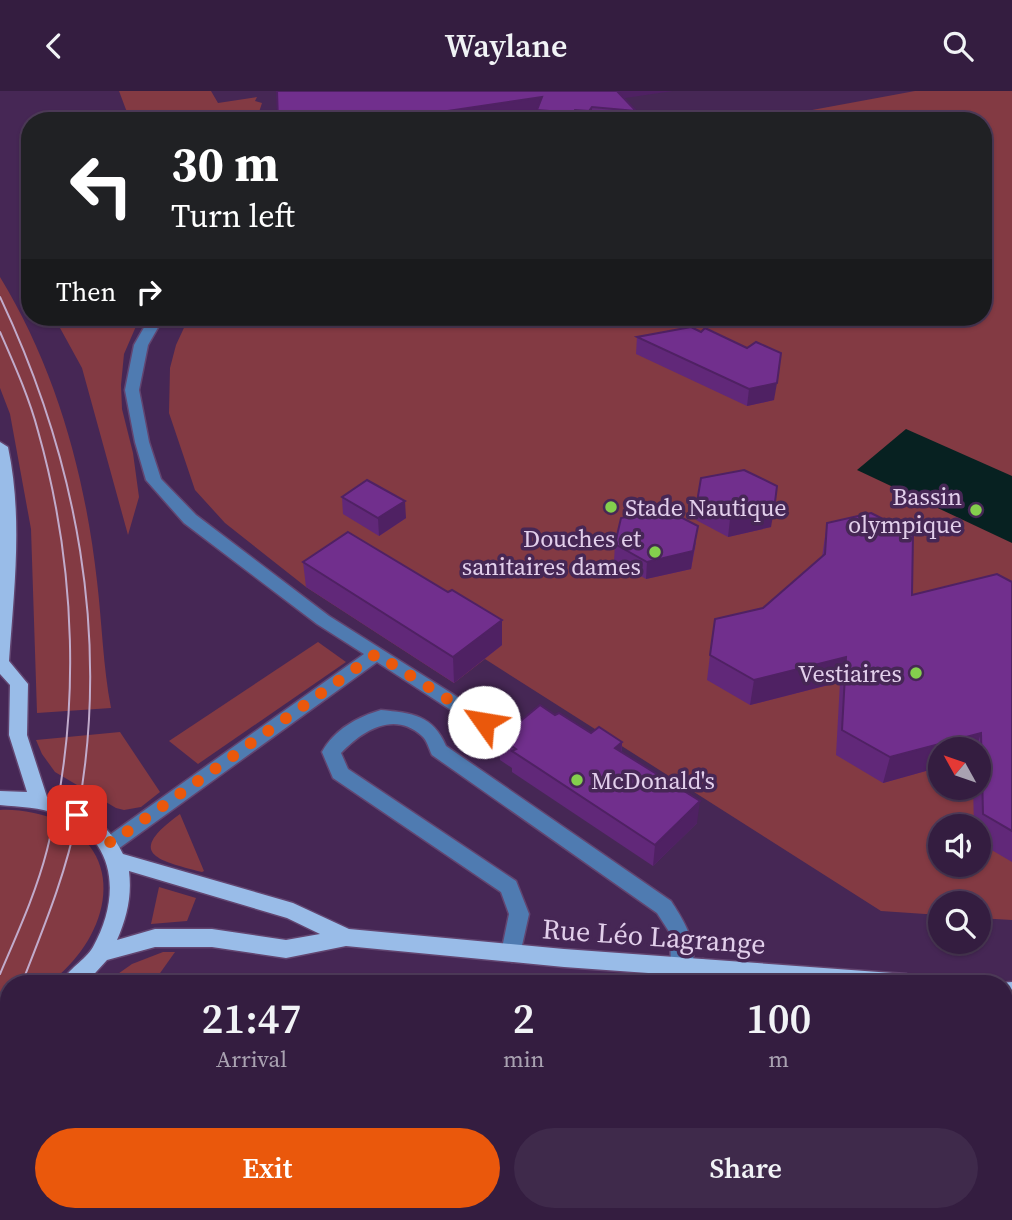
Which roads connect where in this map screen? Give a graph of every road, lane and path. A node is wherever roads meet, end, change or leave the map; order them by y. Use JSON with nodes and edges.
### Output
{"nodes":[{"id":1,"x":153,"y":326,"type":"edge"},
{"id":2,"x":0,"y":447,"type":"edge"},
{"id":3,"x":376,"y":654,"type":"junction"},
{"id":4,"x":0,"y":662,"type":"edge"},
{"id":5,"x":484,"y":722,"type":"dead end"},
{"id":6,"x":0,"y":798,"type":"edge"},
{"id":7,"x":39,"y":800,"type":"junction"},
{"id":8,"x":114,"y":852,"type":"junction"},
{"id":9,"x":346,"y":937,"type":"junction"},
{"id":10,"x":101,"y":953,"type":"junction"},
{"id":11,"x":512,"y":953,"type":"junction"},
{"id":12,"x":696,"y":973,"type":"edge"},
{"id":13,"x":80,"y":975,"type":"edge"},
{"id":14,"x":738,"y":975,"type":"edge"}],
"edges":[{"from":1,"to":3,"type":"street"},
{"from":2,"to":4,"type":"main road"},
{"from":3,"to":5,"type":"street"},
{"from":3,"to":8,"type":"street"},
{"from":4,"to":7,"type":"main road"},
{"from":6,"to":7,"type":"main road"},
{"from":7,"to":8,"type":"main road"},
{"from":8,"to":9,"type":"main road"},
{"from":8,"to":10,"type":"main road"},
{"from":9,"to":10,"type":"main road"},
{"from":9,"to":11,"type":"main road","name":"Rue Léo Lagrange"},
{"from":10,"to":13,"type":"main road"},
{"from":11,"to":12,"type":"main road","name":"Rue Léo Lagrange"},
{"from":11,"to":12,"type":"street"},
{"from":12,"to":14,"type":"main road","name":"Rue Léo Lagrange"}]}
